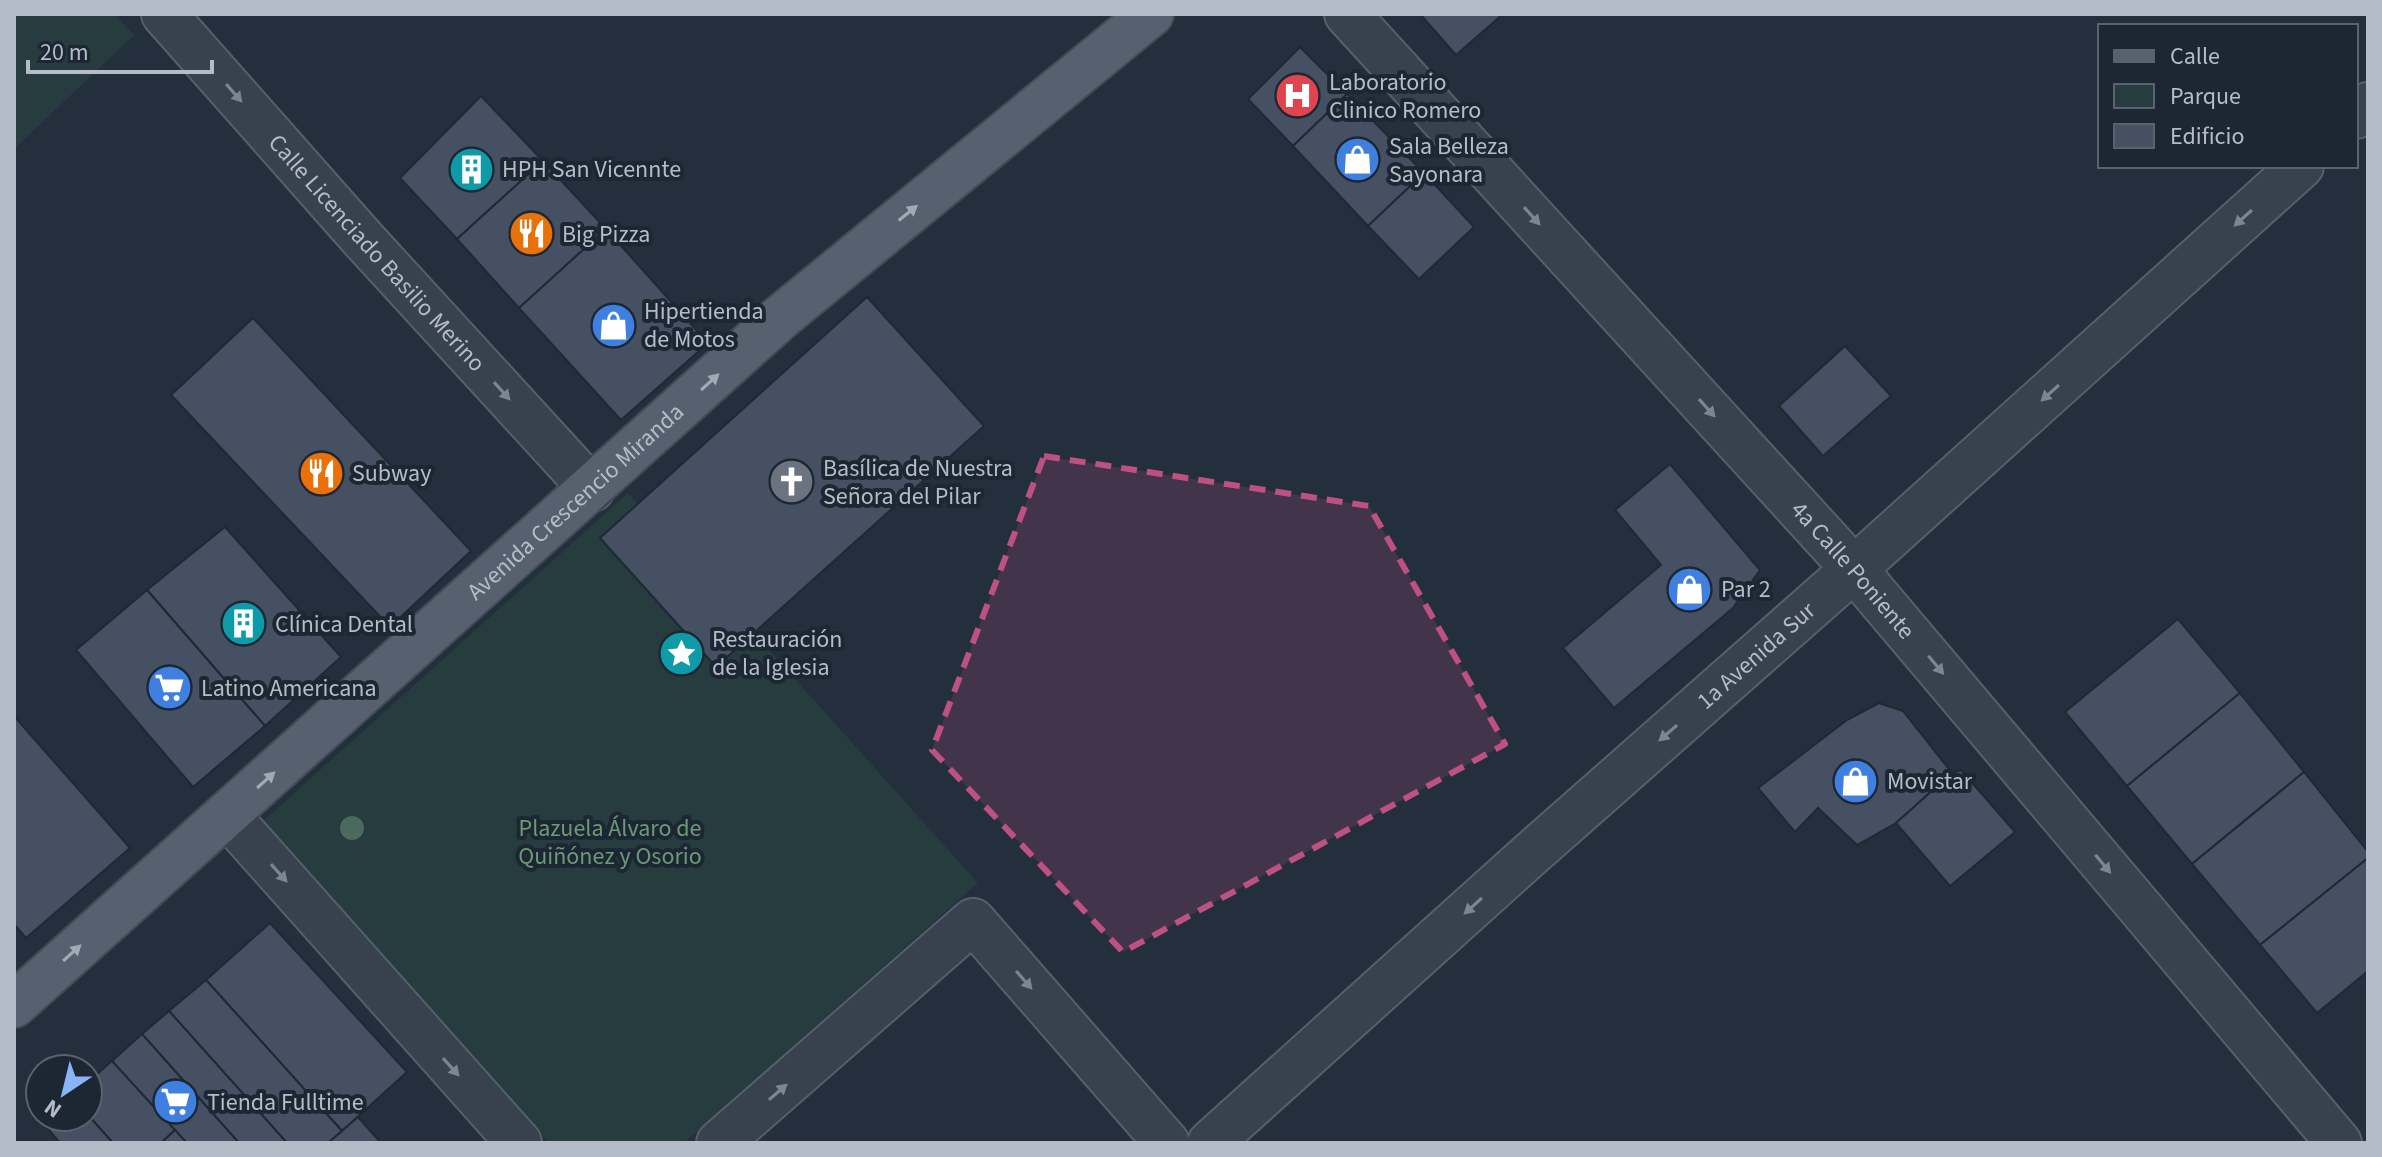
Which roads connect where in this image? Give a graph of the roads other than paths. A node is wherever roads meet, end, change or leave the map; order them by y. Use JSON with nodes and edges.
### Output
{"nodes":[{"id":1,"x":164,"y":14,"type":"edge"},
{"id":2,"x":1151,"y":14,"type":"edge"},
{"id":3,"x":1347,"y":14,"type":"edge"},
{"id":4,"x":2299,"y":168,"type":"edge"},
{"id":5,"x":592,"y":489,"type":"junction"},
{"id":6,"x":1854,"y":569,"type":"junction"},
{"id":7,"x":227,"y":815,"type":"junction"},
{"id":8,"x":14,"y":1005,"type":"edge"},
{"id":9,"x":519,"y":1143,"type":"edge"},
{"id":10,"x":719,"y":1143,"type":"edge"},
{"id":11,"x":1167,"y":1143,"type":"edge"},
{"id":12,"x":1210,"y":1143,"type":"edge"},
{"id":13,"x":2339,"y":1143,"type":"edge"}],
"edges":[{"from":1,"to":5,"type":"street","name":"Calle Licenciado Basilio Merino","one_way":true},
{"from":5,"to":2,"type":"main road","name":"Avenida Crescencio Miranda","one_way":true},
{"from":3,"to":6,"type":"street","name":"4a Calle Poniente","one_way":true},
{"from":4,"to":6,"type":"street","name":"1a Avenida Sur","one_way":true},
{"from":7,"to":5,"type":"main road","name":"Avenida Crescencio Miranda","one_way":true},
{"from":6,"to":12,"type":"street","name":"1a Avenida Sur","one_way":true},
{"from":6,"to":13,"type":"street","name":"4a Calle Poniente","one_way":true},
{"from":8,"to":7,"type":"main road","name":"Avenida Crescencio Miranda","one_way":true},
{"from":7,"to":9,"type":"street","one_way":true},
{"from":10,"to":11,"type":"street","one_way":true}]}
